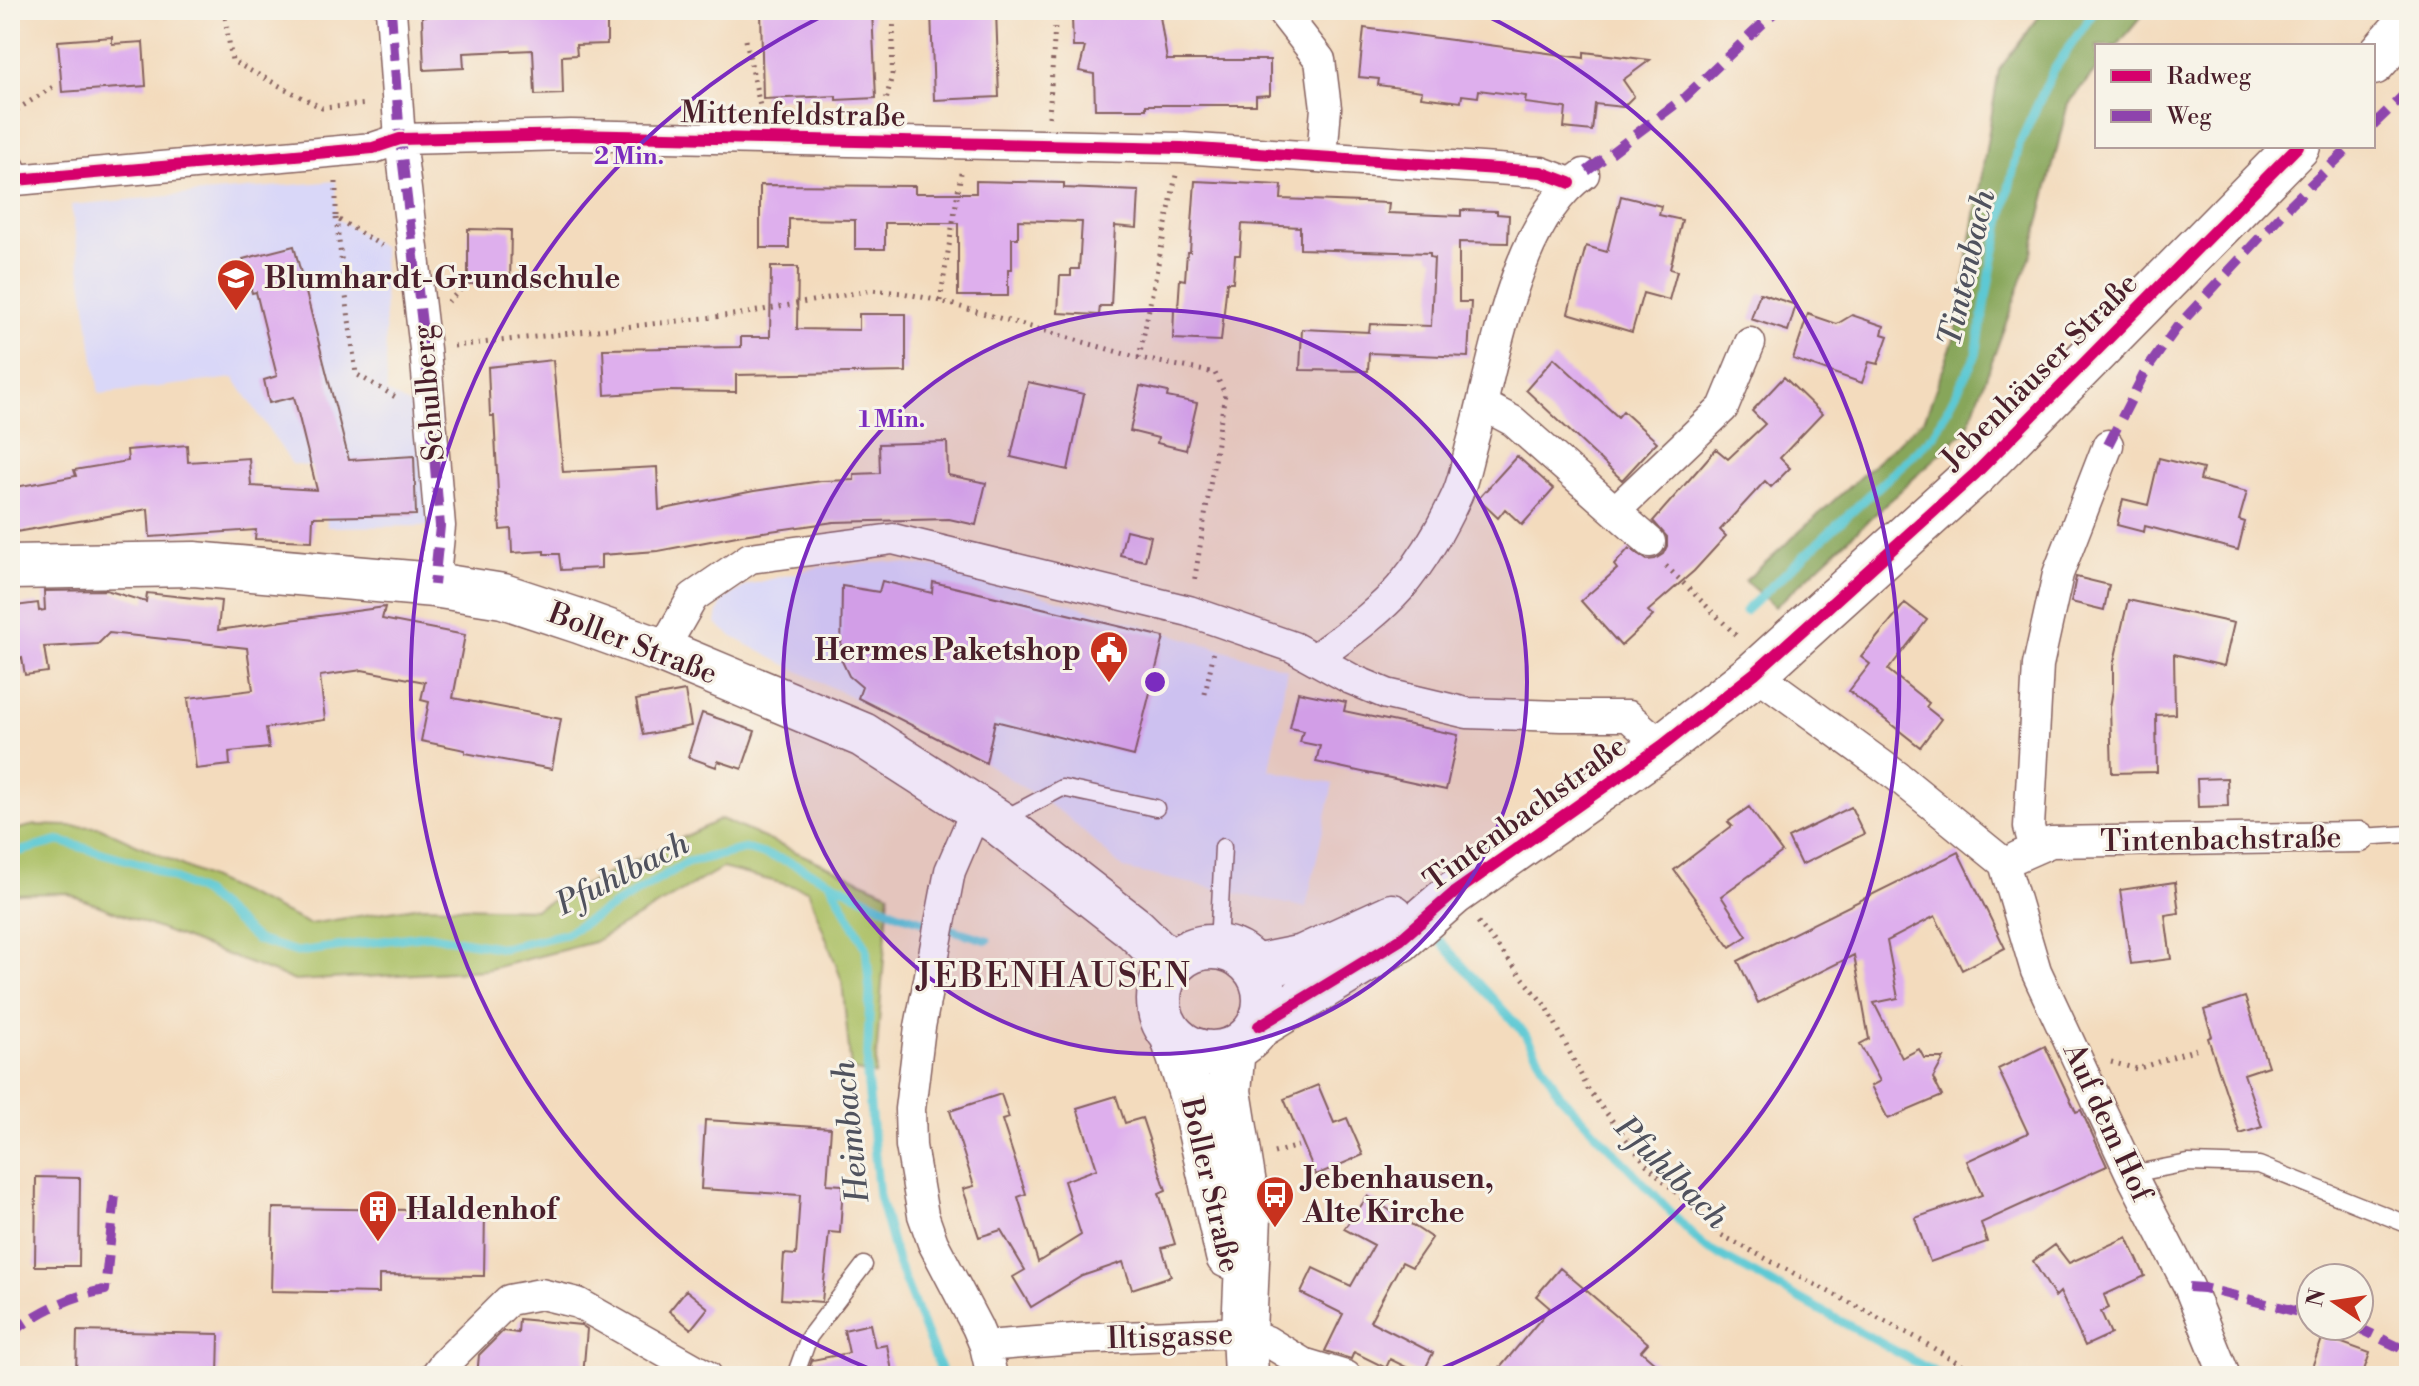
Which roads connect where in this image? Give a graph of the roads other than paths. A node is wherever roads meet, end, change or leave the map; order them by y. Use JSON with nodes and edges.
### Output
{"nodes":[{"id":1,"x":391,"y":10,"type":"edge"},
{"id":2,"x":1281,"y":10,"type":"edge"},
{"id":3,"x":2409,"y":22,"type":"edge"},
{"id":4,"x":2375,"y":61,"type":"edge"},
{"id":5,"x":400,"y":139,"type":"junction"},
{"id":6,"x":2296,"y":148,"type":"edge"},
{"id":7,"x":1322,"y":157,"type":"junction"},
{"id":8,"x":12,"y":177,"type":"edge"},
{"id":9,"x":1750,"y":343,"type":"dead end"},
{"id":10,"x":1483,"y":405,"type":"junction"},
{"id":11,"x":2108,"y":445,"type":"dead end"},
{"id":12,"x":1615,"y":511,"type":"junction"},
{"id":13,"x":1650,"y":542,"type":"road end"},
{"id":14,"x":10,"y":567,"type":"edge"},
{"id":15,"x":434,"y":585,"type":"junction"},
{"id":16,"x":1808,"y":624,"type":"joint"},
{"id":17,"x":662,"y":651,"type":"junction"},
{"id":18,"x":1316,"y":658,"type":"junction"},
{"id":19,"x":1760,"y":668,"type":"junction"},
{"id":20,"x":1662,"y":746,"type":"junction"},
{"id":21,"x":1156,"y":808,"type":"dead end"},
{"id":22,"x":988,"y":815,"type":"junction"},
{"id":23,"x":2409,"y":834,"type":"edge"},
{"id":24,"x":2360,"y":837,"type":"joint"},
{"id":25,"x":1223,"y":847,"type":"dead end"},
{"id":26,"x":2035,"y":849,"type":"junction"},
{"id":27,"x":2004,"y":863,"type":"junction"},
{"id":28,"x":1454,"y":893,"type":"junction"},
{"id":29,"x":1236,"y":956,"type":"junction"},
{"id":30,"x":1171,"y":964,"type":"junction"},
{"id":31,"x":1173,"y":1038,"type":"junction"},
{"id":32,"x":1246,"y":1038,"type":"junction"},
{"id":33,"x":2131,"y":1174,"type":"junction"},
{"id":34,"x":2409,"y":1225,"type":"edge"},
{"id":35,"x":864,"y":1265,"type":"dead end"},
{"id":36,"x":1244,"y":1332,"type":"junction"},
{"id":37,"x":985,"y":1346,"type":"junction"},
{"id":38,"x":435,"y":1376,"type":"edge"},
{"id":39,"x":707,"y":1376,"type":"edge"},
{"id":40,"x":795,"y":1376,"type":"edge"},
{"id":41,"x":992,"y":1376,"type":"edge"},
{"id":42,"x":1246,"y":1376,"type":"edge"},
{"id":43,"x":1346,"y":1376,"type":"edge"},
{"id":44,"x":2225,"y":1376,"type":"edge"}],
"edges":[{"from":1,"to":5,"type":"street","name":"Schulberg"},
{"from":2,"to":7,"type":"street"},
{"from":3,"to":4,"type":"main road"},
{"from":5,"to":7,"type":"street","name":"Mittenfeldstraße"},
{"from":5,"to":8,"type":"street","name":"Mittenfeldstraße"},
{"from":5,"to":15,"type":"street","name":"Schulberg"},
{"from":6,"to":16,"type":"main road","name":"Jebenhäuser Straße"},
{"from":7,"to":10,"type":"street","name":"Mittenfeldstraße"},
{"from":9,"to":12,"type":"street"},
{"from":10,"to":12,"type":"street"},
{"from":10,"to":18,"type":"street"},
{"from":11,"to":26,"type":"street"},
{"from":12,"to":13,"type":"street"},
{"from":14,"to":15,"type":"main road","name":"Boller Straße"},
{"from":15,"to":17,"type":"main road","name":"Boller Straße"},
{"from":16,"to":19,"type":"main road","name":"Tintenbachstraße"},
{"from":17,"to":18,"type":"street","name":"Tintenbachstraße"},
{"from":17,"to":22,"type":"main road","name":"Boller Straße"},
{"from":18,"to":20,"type":"street","name":"Tintenbachstraße"},
{"from":19,"to":20,"type":"main road","name":"Tintenbachstraße"},
{"from":19,"to":27,"type":"street"},
{"from":20,"to":28,"type":"main road","name":"Tintenbachstraße"},
{"from":21,"to":22,"type":"lane"},
{"from":22,"to":30,"type":"main road","name":"Boller Straße"},
{"from":22,"to":37,"type":"street"},
{"from":23,"to":24,"type":"lane","name":"Tintenbachstraße"},
{"from":24,"to":26,"type":"street","name":"Tintenbachstraße"},
{"from":25,"to":29,"type":"lane"},
{"from":26,"to":27,"type":"street","name":"Tintenbachstraße"},
{"from":27,"to":33,"type":"street","name":"Auf dem Hof"},
{"from":28,"to":29,"type":"main road","name":"Tintenbachstraße"},
{"from":28,"to":32,"type":"main road","name":"Tintenbachstraße"},
{"from":29,"to":30,"type":"main road"},
{"from":29,"to":32,"type":"main road"},
{"from":30,"to":31,"type":"main road"},
{"from":31,"to":32,"type":"main road"},
{"from":31,"to":36,"type":"main road","name":"Boller Straße"},
{"from":32,"to":36,"type":"main road","name":"Boller Straße"},
{"from":33,"to":34,"type":"lane"},
{"from":33,"to":44,"type":"street","name":"Auf dem Hof"},
{"from":35,"to":40,"type":"lane"},
{"from":36,"to":37,"type":"street","name":"Iltisgasse"},
{"from":36,"to":42,"type":"main road","name":"Boller Straße"},
{"from":36,"to":43,"type":"street","name":"Iltisgasse"},
{"from":37,"to":41,"type":"street"},
{"from":38,"to":39,"type":"street"}]}
